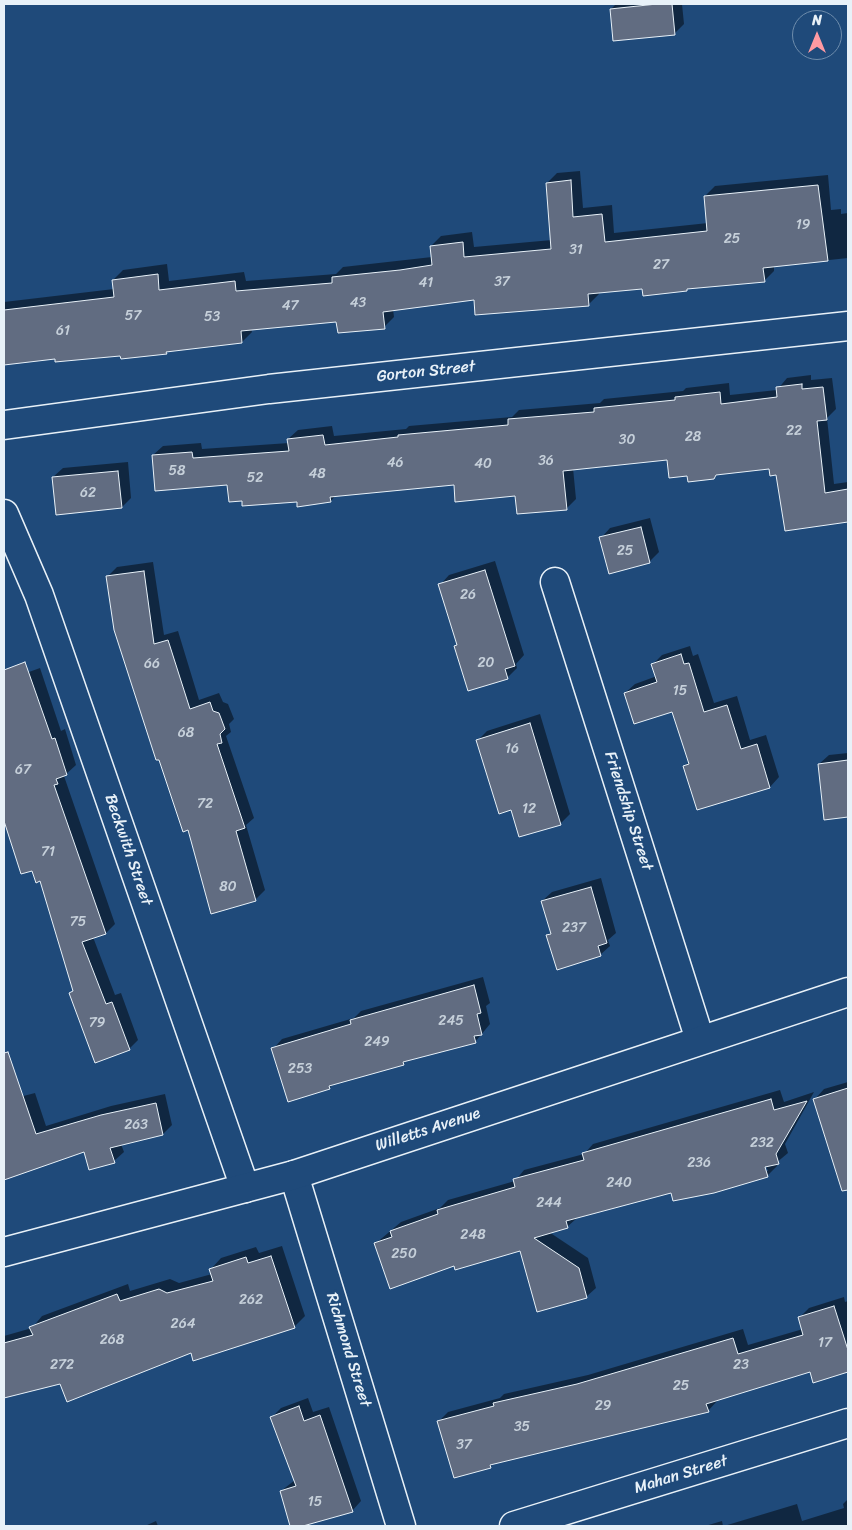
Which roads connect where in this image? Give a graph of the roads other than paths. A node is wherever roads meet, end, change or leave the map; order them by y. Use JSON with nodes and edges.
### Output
{"nodes":[{"id":1,"x":848,"y":326,"type":"edge"},
{"id":2,"x":4,"y":425,"type":"edge"},
{"id":3,"x":4,"y":514,"type":"edge"},
{"id":4,"x":555,"y":582,"type":"dead end"},
{"id":5,"x":848,"y":992,"type":"edge"},
{"id":6,"x":700,"y":1040,"type":"junction"},
{"id":7,"x":294,"y":1175,"type":"junction"},
{"id":8,"x":245,"y":1188,"type":"junction"},
{"id":9,"x":4,"y":1252,"type":"edge"},
{"id":10,"x":848,"y":1423,"type":"edge"},
{"id":11,"x":401,"y":1526,"type":"edge"},
{"id":12,"x":514,"y":1526,"type":"edge"}],
"edges":[{"from":1,"to":2,"type":"street","name":"Gorton Street"},
{"from":3,"to":8,"type":"street","name":"Beckwith Street"},
{"from":4,"to":6,"type":"street","name":"Friendship Street"},
{"from":5,"to":6,"type":"street","name":"Willetts Avenue"},
{"from":6,"to":7,"type":"street","name":"Willetts Avenue"},
{"from":7,"to":8,"type":"street","name":"Willetts Avenue"},
{"from":7,"to":11,"type":"street","name":"Richmond Street"},
{"from":8,"to":9,"type":"street","name":"Willetts Avenue"},
{"from":10,"to":12,"type":"street","name":"Mahan Street"}]}
